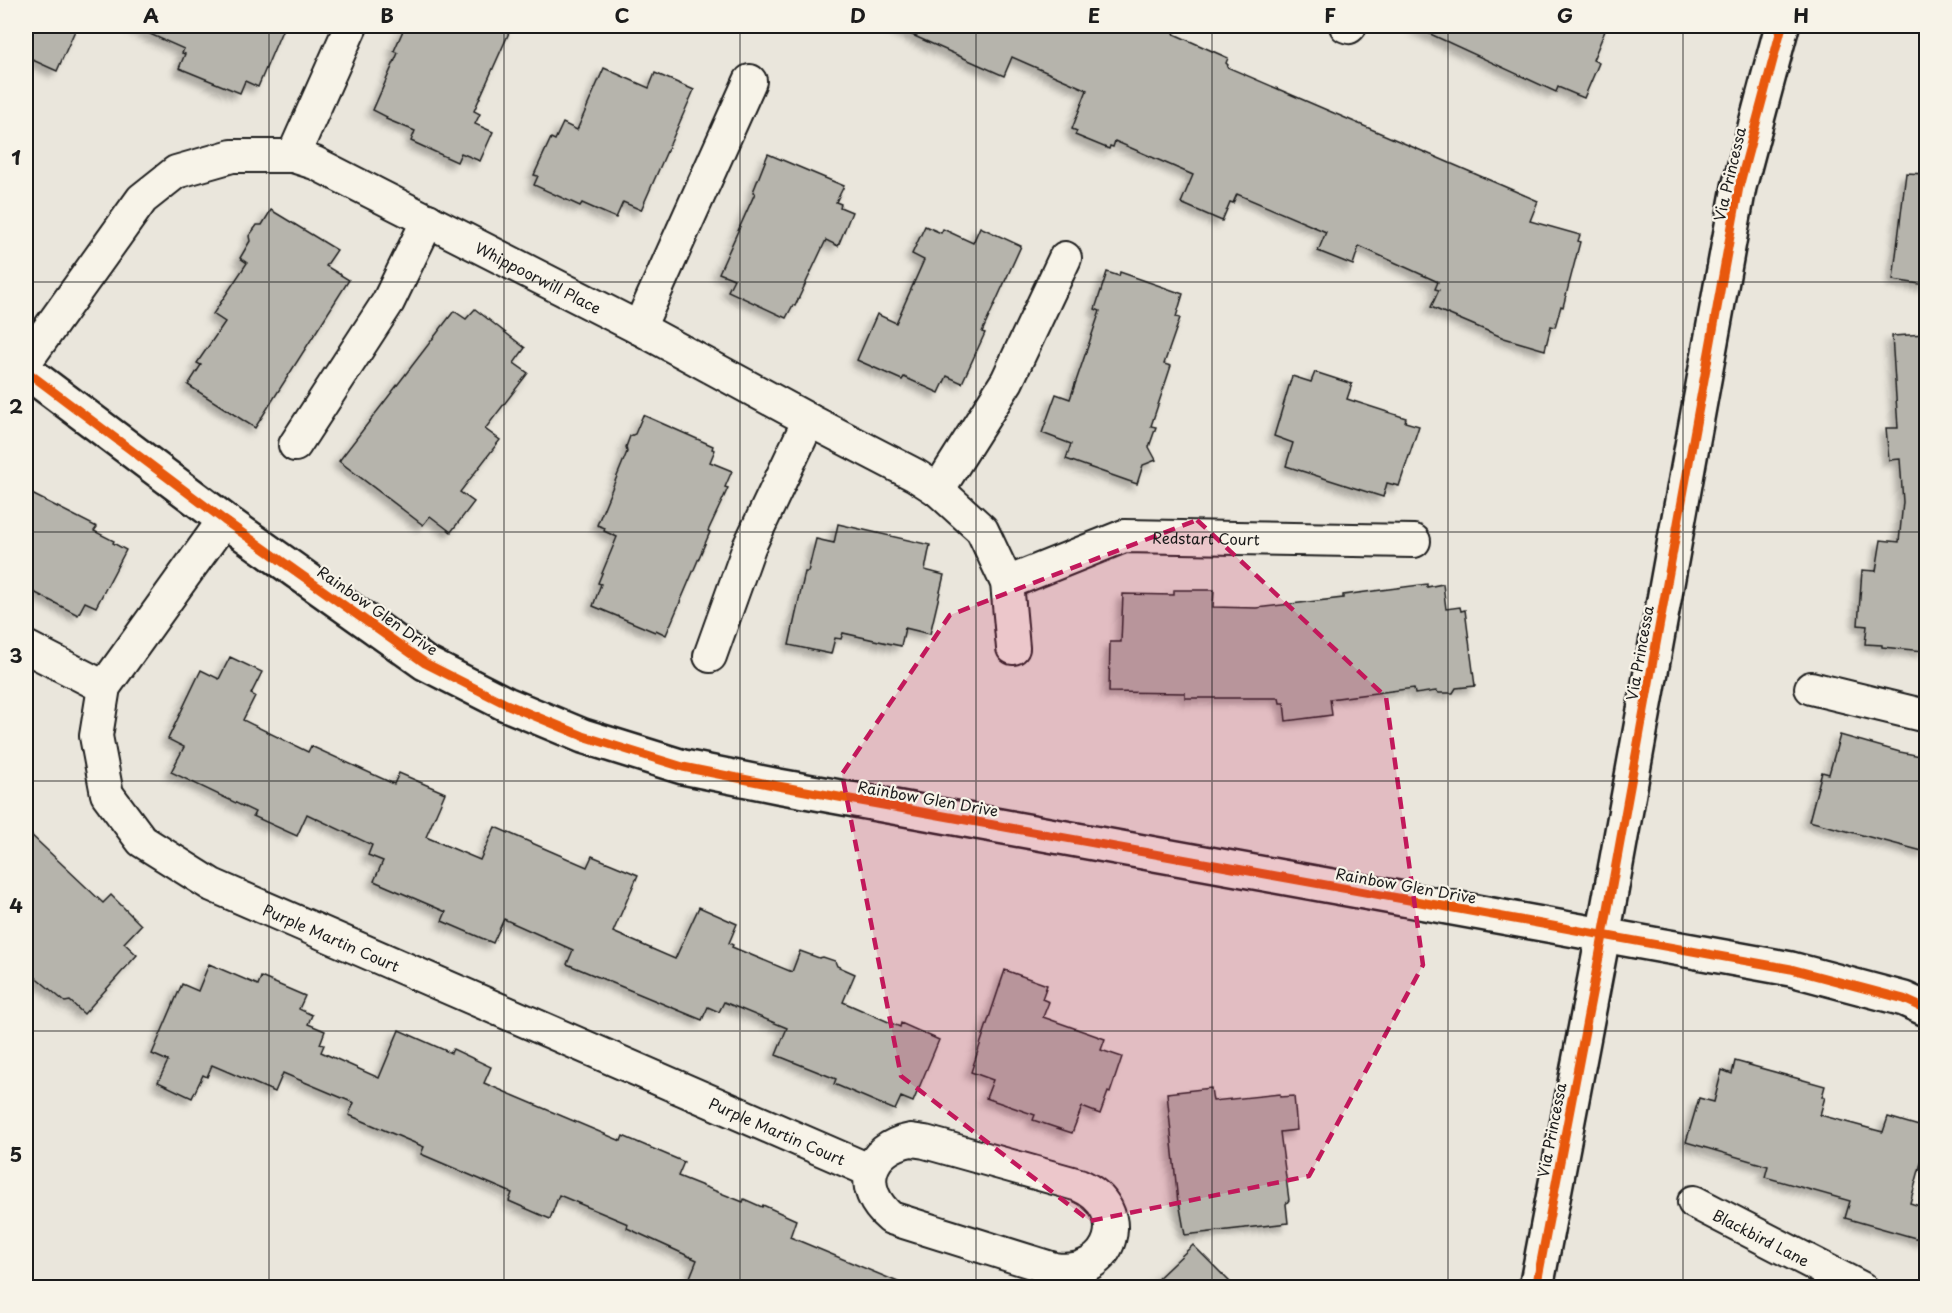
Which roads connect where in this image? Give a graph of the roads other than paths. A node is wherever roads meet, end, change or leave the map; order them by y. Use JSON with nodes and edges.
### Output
{"nodes":[{"id":1,"x":351,"y":26,"type":"edge"},
{"id":2,"x":1782,"y":26,"type":"edge"},
{"id":3,"x":750,"y":81,"type":"dead end"},
{"id":4,"x":293,"y":156,"type":"junction"},
{"id":5,"x":428,"y":220,"type":"junction"},
{"id":6,"x":1065,"y":258,"type":"dead end"},
{"id":7,"x":639,"y":328,"type":"junction"},
{"id":8,"x":26,"y":362,"type":"edge"},
{"id":9,"x":26,"y":371,"type":"edge"},
{"id":10,"x":809,"y":420,"type":"junction"},
{"id":11,"x":295,"y":444,"type":"dead end"},
{"id":12,"x":938,"y":490,"type":"junction"},
{"id":13,"x":224,"y":520,"type":"junction"},
{"id":14,"x":1414,"y":541,"type":"dead end"},
{"id":15,"x":1007,"y":583,"type":"junction"},
{"id":16,"x":26,"y":647,"type":"edge"},
{"id":17,"x":1013,"y":648,"type":"dead end"},
{"id":18,"x":710,"y":656,"type":"dead end"},
{"id":19,"x":104,"y":687,"type":"junction"},
{"id":20,"x":1811,"y":688,"type":"dead end"},
{"id":21,"x":1926,"y":716,"type":"edge"},
{"id":22,"x":1603,"y":936,"type":"junction"},
{"id":23,"x":1926,"y":1009,"type":"edge"},
{"id":24,"x":871,"y":1171,"type":"junction"},
{"id":25,"x":1694,"y":1202,"type":"dead end"},
{"id":26,"x":1536,"y":1287,"type":"edge"},
{"id":27,"x":1862,"y":1287,"type":"edge"}],
"edges":[{"from":1,"to":4,"type":"street"},
{"from":2,"to":22,"type":"street","name":"Via Princessa"},
{"from":3,"to":7,"type":"street"},
{"from":4,"to":5,"type":"street","name":"Whippoorwill Place"},
{"from":4,"to":8,"type":"street","name":"Whippoorwill Place"},
{"from":5,"to":7,"type":"street","name":"Whippoorwill Place"},
{"from":5,"to":11,"type":"street"},
{"from":6,"to":12,"type":"street"},
{"from":7,"to":10,"type":"street","name":"Whippoorwill Place"},
{"from":9,"to":13,"type":"street","name":"Rainbow Glen Drive"},
{"from":10,"to":12,"type":"street","name":"Whippoorwill Place"},
{"from":10,"to":18,"type":"street"},
{"from":12,"to":15,"type":"street","name":"Whippoorwill Place"},
{"from":13,"to":19,"type":"street","name":"Purple Martin Court"},
{"from":13,"to":22,"type":"street","name":"Rainbow Glen Drive"},
{"from":14,"to":15,"type":"street","name":"Redstart Court"},
{"from":15,"to":17,"type":"street","name":"Whippoorwill Place"},
{"from":16,"to":19,"type":"street"},
{"from":19,"to":24,"type":"street","name":"Purple Martin Court"},
{"from":20,"to":21,"type":"street"},
{"from":22,"to":23,"type":"street","name":"Rainbow Glen Drive"},
{"from":22,"to":26,"type":"street","name":"Via Princessa"},
{"from":24,"to":24,"type":"street"},
{"from":25,"to":27,"type":"street","name":"Blackbird Lane"}]}
